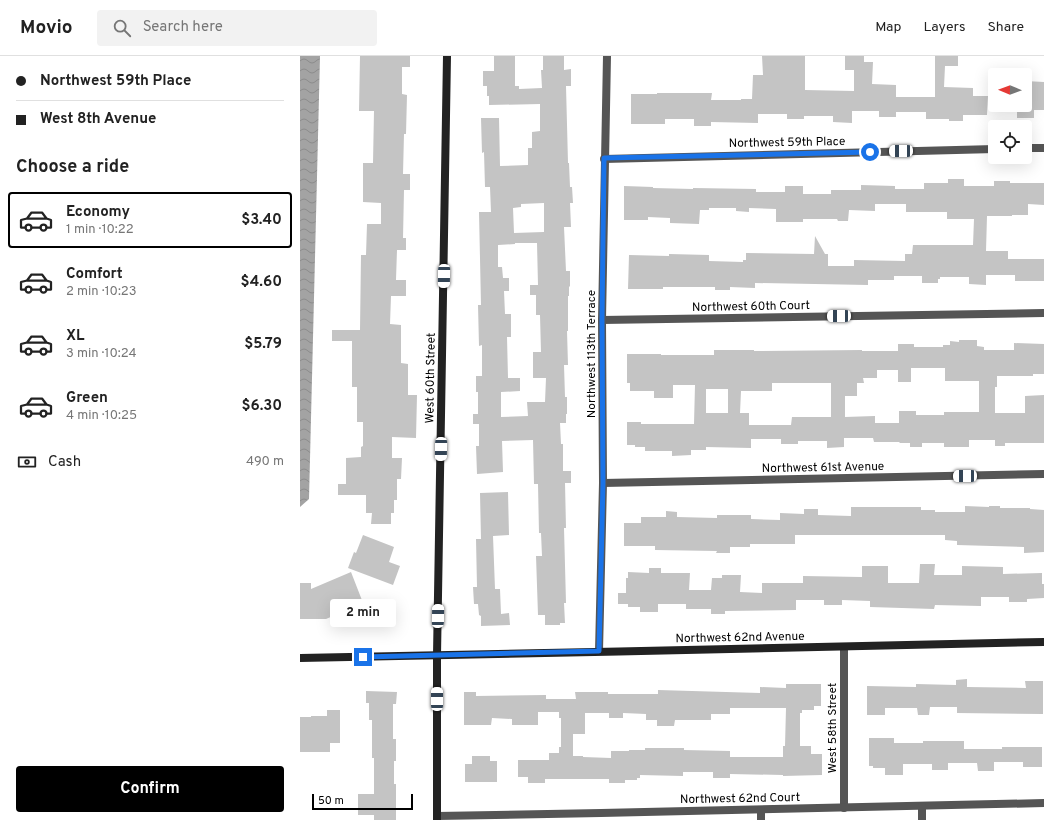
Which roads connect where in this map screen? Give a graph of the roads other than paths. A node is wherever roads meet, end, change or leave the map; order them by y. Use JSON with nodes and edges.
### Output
{"nodes":[{"id":1,"x":447,"y":56,"type":"edge"},
{"id":2,"x":607,"y":56,"type":"edge"},
{"id":3,"x":1032,"y":148,"type":"edge"},
{"id":4,"x":1044,"y":148,"type":"edge"},
{"id":5,"x":988,"y":149,"type":"edge"},
{"id":6,"x":604,"y":158,"type":"junction"},
{"id":7,"x":1044,"y":313,"type":"edge"},
{"id":8,"x":602,"y":320,"type":"junction"},
{"id":9,"x":1044,"y":474,"type":"edge"},
{"id":10,"x":603,"y":483,"type":"junction"},
{"id":11,"x":1044,"y":642,"type":"edge"},
{"id":12,"x":844,"y":647,"type":"junction"},
{"id":13,"x":599,"y":651,"type":"junction"},
{"id":14,"x":437,"y":655,"type":"junction"},
{"id":15,"x":300,"y":658,"type":"edge"},
{"id":16,"x":1044,"y":803,"type":"edge"},
{"id":17,"x":922,"y":806,"type":"junction"},
{"id":18,"x":844,"y":808,"type":"junction"},
{"id":19,"x":762,"y":810,"type":"junction"},
{"id":20,"x":601,"y":817,"type":"edge"},
{"id":21,"x":437,"y":818,"type":"edge"},
{"id":22,"x":761,"y":820,"type":"edge"},
{"id":23,"x":922,"y":820,"type":"edge"}],
"edges":[{"from":1,"to":14,"type":"street","name":"West 60th Street"},
{"from":2,"to":6,"type":"street","name":"Northwest 113th Terrace"},
{"from":3,"to":4,"type":"street"},
{"from":5,"to":6,"type":"street","name":"Northwest 59th Place"},
{"from":6,"to":8,"type":"street","name":"Northwest 113th Terrace"},
{"from":7,"to":8,"type":"street","name":"Northwest 60th Court"},
{"from":8,"to":10,"type":"street","name":"Northwest 113th Terrace"},
{"from":9,"to":10,"type":"street","name":"Northwest 61st Avenue"},
{"from":10,"to":13,"type":"street","name":"Northwest 113th Terrace"},
{"from":11,"to":12,"type":"street","name":"Northwest 62nd Avenue"},
{"from":12,"to":13,"type":"street","name":"Northwest 62nd Avenue"},
{"from":12,"to":18,"type":"street","name":"West 58th Street"},
{"from":13,"to":14,"type":"street","name":"Northwest 62nd Avenue"},
{"from":14,"to":15,"type":"street","name":"Northwest 62nd Avenue"},
{"from":14,"to":21,"type":"street","name":"West 60th Street"},
{"from":16,"to":17,"type":"street","name":"Northwest 62nd Court"},
{"from":17,"to":18,"type":"street","name":"Northwest 62nd Court"},
{"from":17,"to":23,"type":"street"},
{"from":18,"to":19,"type":"street","name":"Northwest 62nd Court"},
{"from":19,"to":20,"type":"street","name":"Northwest 62nd Court"},
{"from":19,"to":22,"type":"street"},
{"from":20,"to":21,"type":"street","name":"Northwest 62nd Court"}]}
